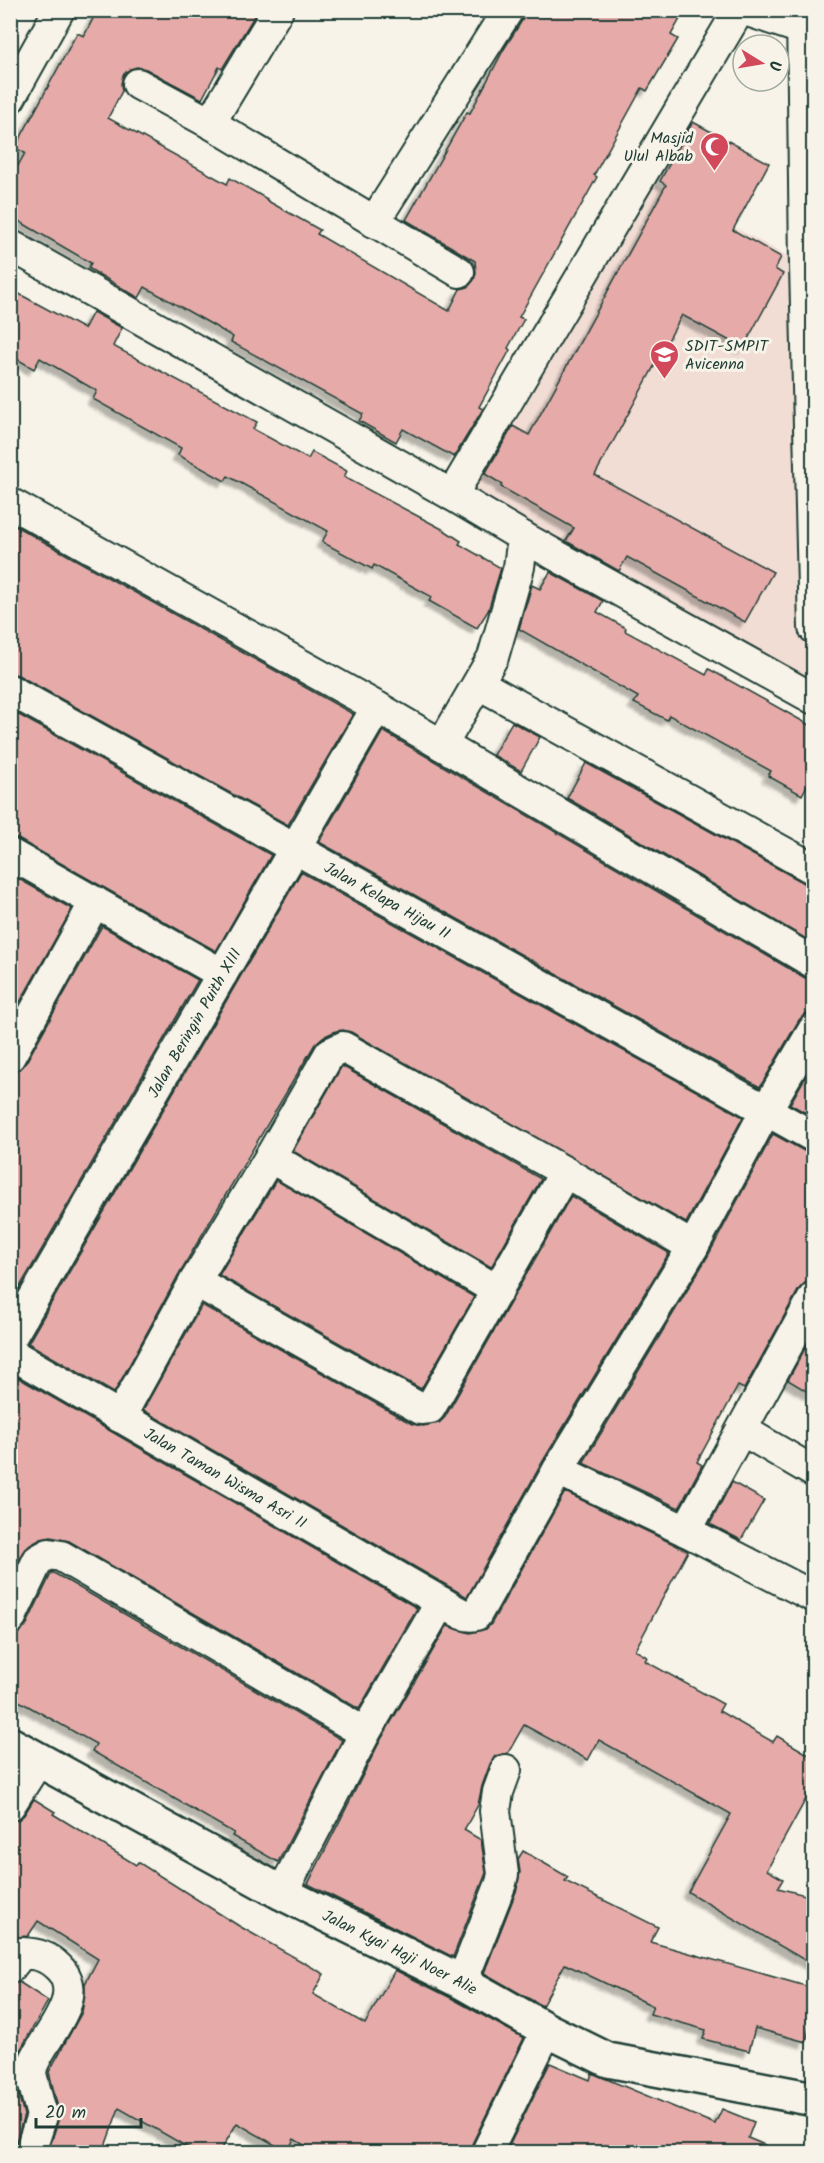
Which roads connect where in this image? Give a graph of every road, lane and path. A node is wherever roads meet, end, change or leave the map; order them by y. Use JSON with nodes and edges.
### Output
{"nodes":[{"id":1,"x":59,"y":10,"type":"edge"},
{"id":2,"x":278,"y":10,"type":"edge"},
{"id":3,"x":508,"y":10,"type":"edge"},
{"id":4,"x":739,"y":10,"type":"edge"},
{"id":5,"x":745,"y":10,"type":"edge"},
{"id":6,"x":802,"y":20,"type":"edge"},
{"id":7,"x":138,"y":84,"type":"dead end"},
{"id":8,"x":10,"y":98,"type":"edge"},
{"id":9,"x":210,"y":123,"type":"junction"},
{"id":10,"x":808,"y":197,"type":"edge"},
{"id":11,"x":374,"y":222,"type":"junction"},
{"id":12,"x":10,"y":244,"type":"edge"},
{"id":13,"x":459,"y":272,"type":"dead end"},
{"id":14,"x":452,"y":495,"type":"junction"},
{"id":15,"x":10,"y":503,"type":"edge"},
{"id":16,"x":523,"y":537,"type":"junction"},
{"id":17,"x":813,"y":628,"type":"edge"},
{"id":18,"x":485,"y":672,"type":"junction"},
{"id":19,"x":10,"y":690,"type":"edge"},
{"id":20,"x":813,"y":699,"type":"edge"},
{"id":21,"x":377,"y":707,"type":"junction"},
{"id":22,"x":442,"y":745,"type":"junction"},
{"id":23,"x":294,"y":849,"type":"junction"},
{"id":24,"x":10,"y":854,"type":"edge"},
{"id":25,"x":813,"y":869,"type":"edge"},
{"id":26,"x":95,"y":902,"type":"junction"},
{"id":27,"x":813,"y":963,"type":"edge"},
{"id":28,"x":222,"y":974,"type":"junction"},
{"id":29,"x":20,"y":1014,"type":"edge"},
{"id":30,"x":813,"y":1029,"type":"edge"},
{"id":31,"x":10,"y":1056,"type":"edge"},
{"id":32,"x":766,"y":1110,"type":"junction"},
{"id":33,"x":813,"y":1137,"type":"edge"},
{"id":34,"x":270,"y":1157,"type":"junction"},
{"id":35,"x":565,"y":1172,"type":"junction"},
{"id":36,"x":693,"y":1247,"type":"junction"},
{"id":37,"x":195,"y":1281,"type":"junction"},
{"id":38,"x":498,"y":1291,"type":"junction"},
{"id":39,"x":811,"y":1306,"type":"edge"},
{"id":40,"x":10,"y":1339,"type":"edge"},
{"id":41,"x":10,"y":1353,"type":"edge"},
{"id":42,"x":120,"y":1417,"type":"junction"},
{"id":43,"x":742,"y":1430,"type":"junction"},
{"id":44,"x":558,"y":1470,"type":"junction"},
{"id":45,"x":813,"y":1472,"type":"edge"},
{"id":46,"x":686,"y":1532,"type":"junction"},
{"id":47,"x":813,"y":1597,"type":"edge"},
{"id":48,"x":441,"y":1602,"type":"junction"},
{"id":49,"x":10,"y":1619,"type":"edge"},
{"id":50,"x":365,"y":1733,"type":"junction"},
{"id":51,"x":24,"y":1752,"type":"edge"},
{"id":52,"x":506,"y":1770,"type":"dead end"},
{"id":53,"x":10,"y":1805,"type":"edge"},
{"id":54,"x":282,"y":1893,"type":"junction"},
{"id":55,"x":10,"y":1968,"type":"edge"},
{"id":56,"x":462,"y":1982,"type":"junction"},
{"id":57,"x":547,"y":2030,"type":"junction"},
{"id":58,"x":813,"y":2099,"type":"edge"},
{"id":59,"x":30,"y":2152,"type":"edge"},
{"id":60,"x":487,"y":2152,"type":"edge"}],
"edges":[{"from":1,"to":8,"type":"street"},
{"from":2,"to":9,"type":"street"},
{"from":3,"to":11,"type":"street"},
{"from":4,"to":14,"type":"street"},
{"from":5,"to":6,"type":"street"},
{"from":6,"to":10,"type":"street"},
{"from":7,"to":9,"type":"street"},
{"from":9,"to":11,"type":"street"},
{"from":10,"to":17,"type":"street"},
{"from":11,"to":13,"type":"street"},
{"from":12,"to":14,"type":"street"},
{"from":14,"to":16,"type":"street"},
{"from":15,"to":21,"type":"street"},
{"from":16,"to":18,"type":"street"},
{"from":16,"to":20,"type":"street"},
{"from":18,"to":22,"type":"street"},
{"from":18,"to":25,"type":"street"},
{"from":19,"to":23,"type":"street","name":"Jalan Kelapa Hijau II"},
{"from":21,"to":22,"type":"street"},
{"from":21,"to":23,"type":"street","name":"Jalan Beringin Puith XIII"},
{"from":22,"to":27,"type":"street"},
{"from":23,"to":28,"type":"street","name":"Jalan Beringin Puith XIII"},
{"from":23,"to":32,"type":"street","name":"Jalan Kelapa Hijau II"},
{"from":24,"to":26,"type":"street"},
{"from":26,"to":28,"type":"street"},
{"from":26,"to":29,"type":"street"},
{"from":28,"to":40,"type":"street","name":"Jalan Beringin Puith XIII"},
{"from":29,"to":31,"type":"street"},
{"from":30,"to":32,"type":"street"},
{"from":32,"to":33,"type":"street","name":"Jalan Kelapa Hijau II"},
{"from":32,"to":36,"type":"street"},
{"from":34,"to":35,"type":"street"},
{"from":34,"to":37,"type":"street"},
{"from":34,"to":38,"type":"street"},
{"from":35,"to":36,"type":"street"},
{"from":35,"to":38,"type":"street"},
{"from":36,"to":44,"type":"street"},
{"from":37,"to":38,"type":"street"},
{"from":37,"to":42,"type":"street"},
{"from":39,"to":43,"type":"street"},
{"from":41,"to":42,"type":"street","name":"Jalan Taman Wisma Asri II"},
{"from":42,"to":48,"type":"street","name":"Jalan Taman Wisma Asri II"},
{"from":43,"to":45,"type":"street"},
{"from":43,"to":46,"type":"street"},
{"from":44,"to":46,"type":"street"},
{"from":44,"to":48,"type":"street","name":"Jalan Taman Wisma Asri II"},
{"from":46,"to":47,"type":"street"},
{"from":48,"to":50,"type":"street"},
{"from":49,"to":50,"type":"street"},
{"from":50,"to":54,"type":"street"},
{"from":51,"to":53,"type":"street"},
{"from":51,"to":54,"type":"street","name":"Jalan Kyai Haji Noer Alie"},
{"from":52,"to":56,"type":"street"},
{"from":54,"to":56,"type":"street","name":"Jalan Kyai Haji Noer Alie"},
{"from":55,"to":59,"type":"street"},
{"from":56,"to":57,"type":"street","name":"Jalan Kyai Haji Noer Alie"},
{"from":57,"to":58,"type":"street","name":"Jalan Kyai Haji Noer Alie"},
{"from":57,"to":60,"type":"street"}]}
